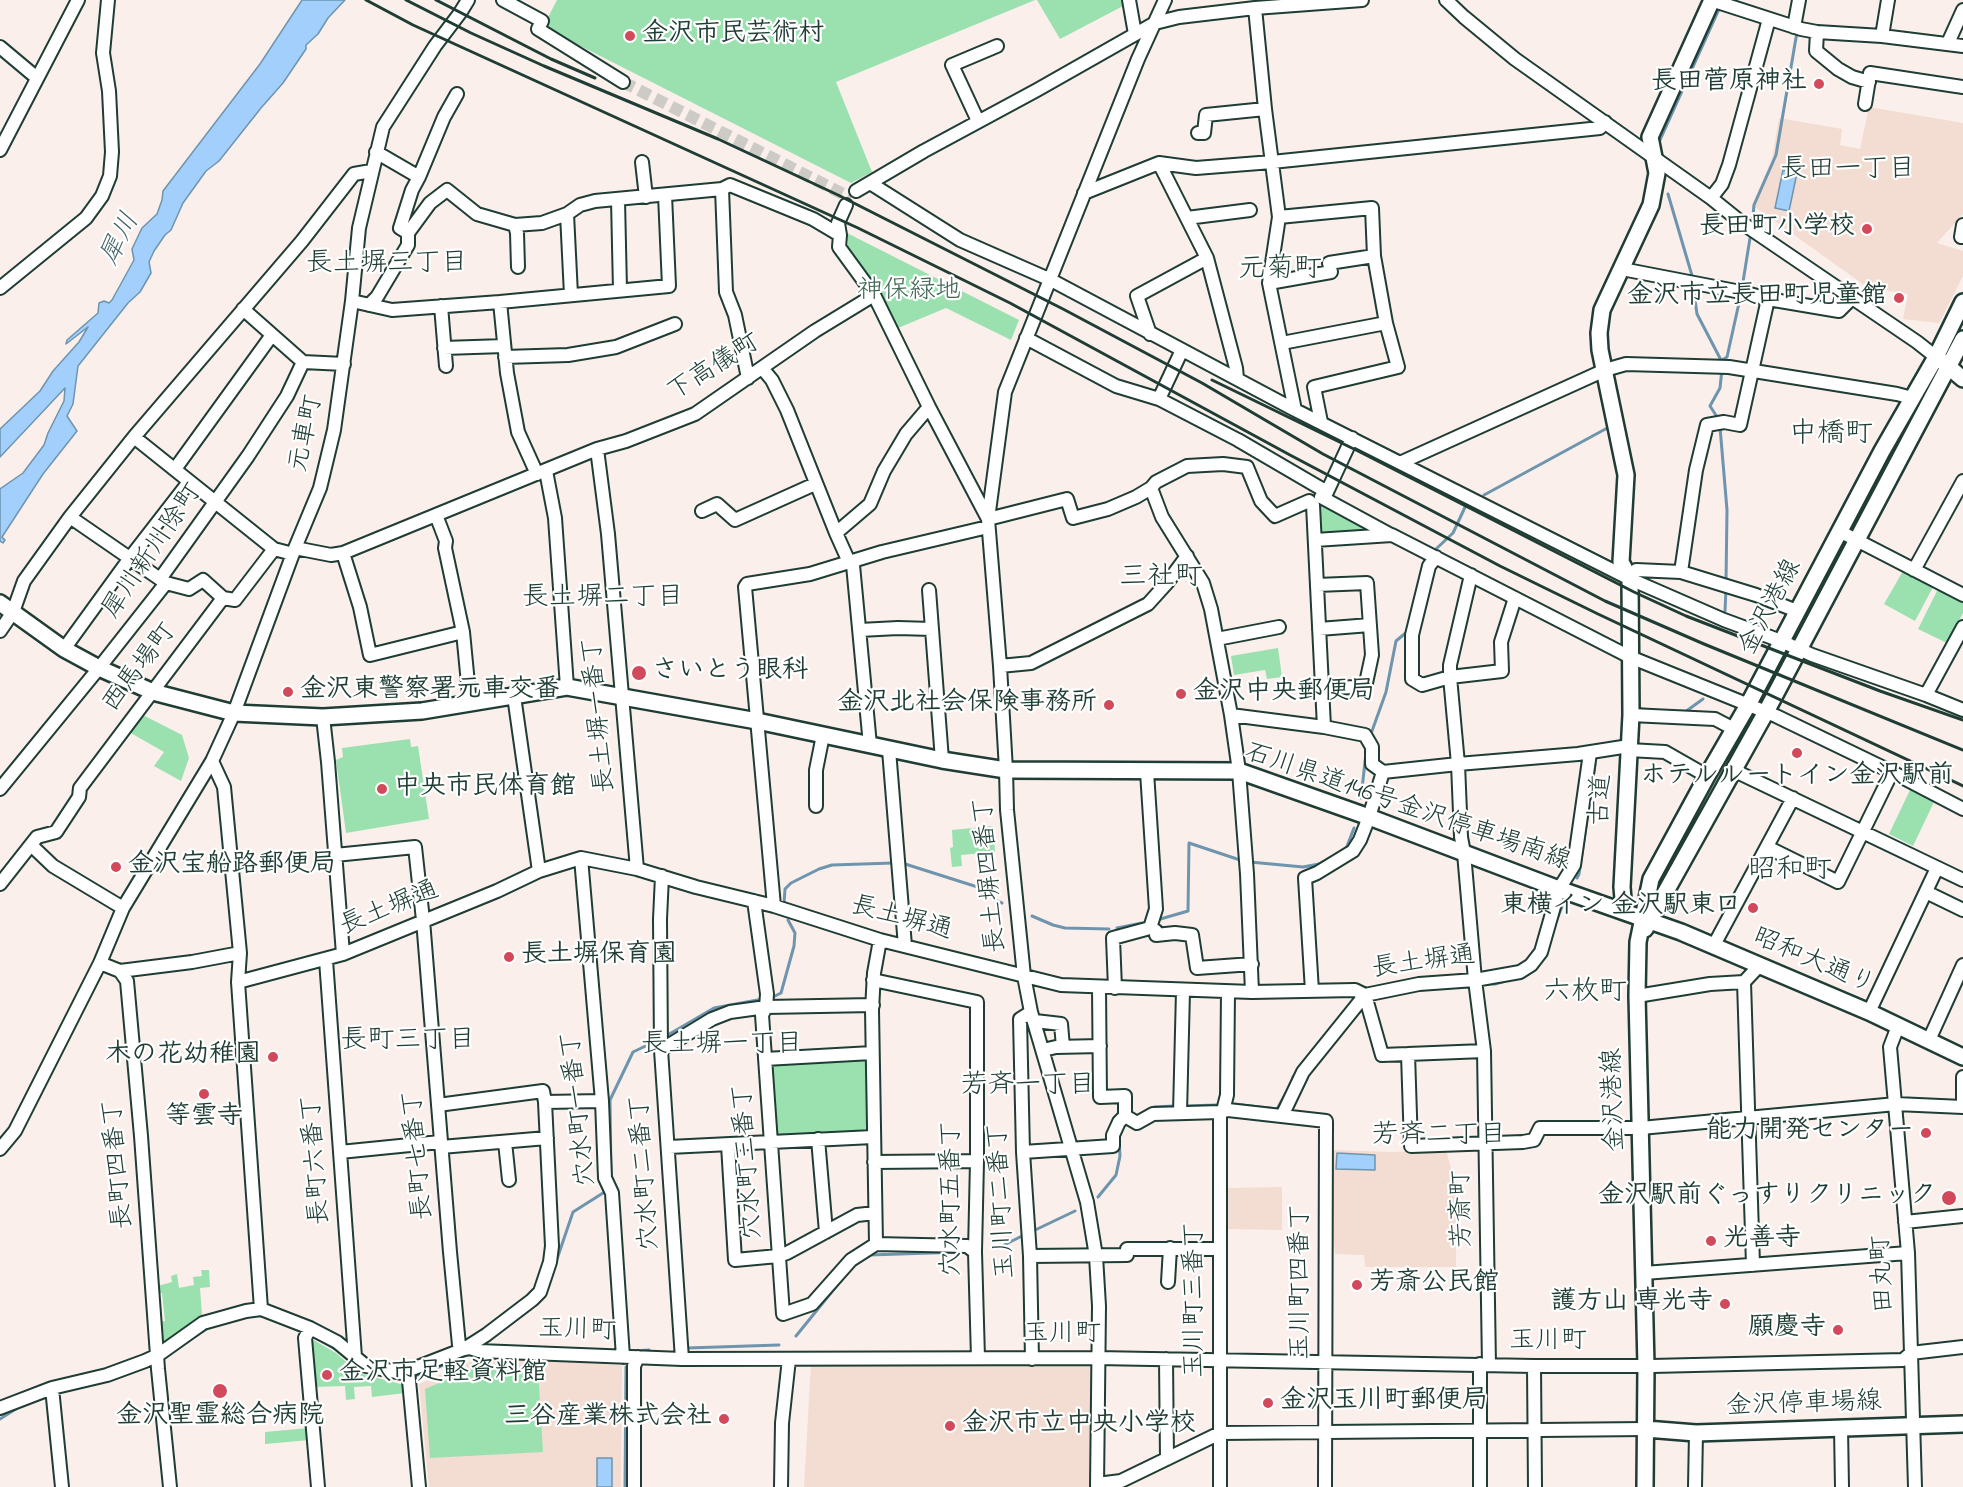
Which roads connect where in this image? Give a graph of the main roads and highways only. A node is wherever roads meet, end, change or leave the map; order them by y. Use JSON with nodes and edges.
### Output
{"nodes":[{"id":1,"x":1711,"y":0,"type":"edge"},
{"id":2,"x":1963,"y":302,"type":"edge"},
{"id":3,"x":1963,"y":339,"type":"edge"},
{"id":4,"x":1936,"y":357,"type":"junction"},
{"id":5,"x":1949,"y":368,"type":"junction"},
{"id":6,"x":1963,"y":379,"type":"edge"},
{"id":7,"x":6,"y":607,"type":"edge"},
{"id":8,"x":1624,"y":911,"type":"junction"},
{"id":9,"x":1646,"y":919,"type":"junction"},
{"id":10,"x":1963,"y":1057,"type":"edge"},
{"id":11,"x":1963,"y":1424,"type":"edge"},
{"id":12,"x":1646,"y":1429,"type":"junction"},
{"id":13,"x":1645,"y":1487,"type":"edge"}],
"edges":[{"from":1,"to":8,"type":"main road","name":"古道"},
{"from":2,"to":4,"type":"main road","name":"金沢港線"},
{"from":3,"to":5,"type":"main road","name":"金沢港線"},
{"from":4,"to":5,"type":"main road"},
{"from":4,"to":9,"type":"main road","name":"金沢港線"},
{"from":5,"to":6,"type":"main road"},
{"from":5,"to":9,"type":"main road","name":"金沢港線"},
{"from":7,"to":8,"type":"main road","name":"石川県道146号金沢停車場南線"},
{"from":8,"to":9,"type":"main road","name":"石川県道146号金沢停車場南線"},
{"from":9,"to":10,"type":"main road","name":"昭和大通り"},
{"from":9,"to":12,"type":"main road","name":"金沢港線"},
{"from":11,"to":12,"type":"main road","name":"金沢停車場線"},
{"from":12,"to":13,"type":"main road","name":"金沢港線"}]}
